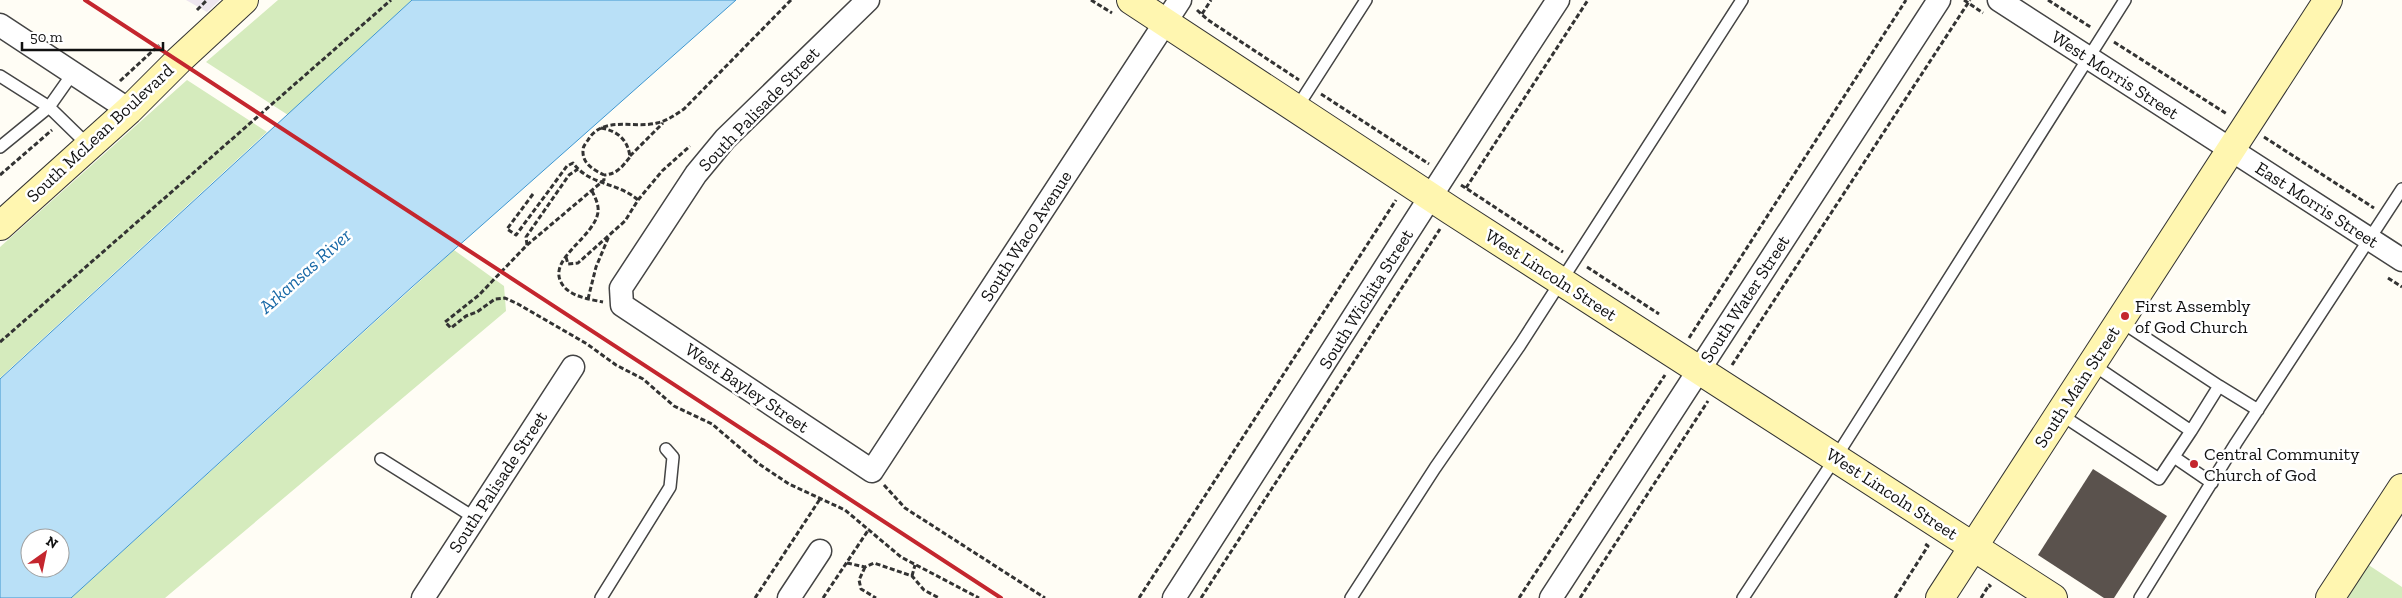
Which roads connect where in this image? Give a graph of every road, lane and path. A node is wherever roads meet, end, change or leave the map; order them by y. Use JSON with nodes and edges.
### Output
{"nodes":[{"id":1,"x":244,"y":0,"type":"edge"},
{"id":2,"x":391,"y":0,"type":"edge"},
{"id":3,"x":868,"y":0,"type":"edge"},
{"id":4,"x":1131,"y":0,"type":"edge"},
{"id":5,"x":1180,"y":0,"type":"edge"},
{"id":6,"x":1211,"y":0,"type":"edge"},
{"id":7,"x":1366,"y":0,"type":"edge"},
{"id":8,"x":1558,"y":0,"type":"edge"},
{"id":9,"x":1588,"y":0,"type":"edge"},
{"id":10,"x":1742,"y":0,"type":"edge"},
{"id":11,"x":1906,"y":0,"type":"edge"},
{"id":12,"x":1939,"y":0,"type":"edge"},
{"id":13,"x":1970,"y":0,"type":"edge"},
{"id":14,"x":1999,"y":0,"type":"edge"},
{"id":15,"x":2125,"y":0,"type":"edge"},
{"id":16,"x":2328,"y":0,"type":"edge"},
{"id":17,"x":1202,"y":14,"type":"dead end"},
{"id":18,"x":1164,"y":24,"type":"junction"},
{"id":19,"x":2,"y":32,"type":"edge"},
{"id":20,"x":2088,"y":57,"type":"junction"},
{"id":21,"x":73,"y":73,"type":"junction"},
{"id":22,"x":0,"y":76,"type":"edge"},
{"id":23,"x":49,"y":108,"type":"junction"},
{"id":24,"x":1296,"y":109,"type":"junction"},
{"id":25,"x":130,"y":110,"type":"junction"},
{"id":26,"x":666,"y":121,"type":"dead end"},
{"id":27,"x":600,"y":128,"type":"dead end"},
{"id":28,"x":697,"y":140,"type":"dead end"},
{"id":29,"x":88,"y":146,"type":"junction"},
{"id":30,"x":0,"y":147,"type":"edge"},
{"id":31,"x":2232,"y":150,"type":"junction"},
{"id":32,"x":630,"y":157,"type":"junction"},
{"id":33,"x":1420,"y":159,"type":"dead end"},
{"id":34,"x":578,"y":169,"type":"junction"},
{"id":35,"x":604,"y":175,"type":"dead end"},
{"id":36,"x":1407,"y":182,"type":"junction"},
{"id":37,"x":2402,"y":189,"type":"edge"},
{"id":38,"x":592,"y":190,"type":"dead end"},
{"id":39,"x":534,"y":194,"type":"dead end"},
{"id":40,"x":638,"y":200,"type":"junction"},
{"id":41,"x":1441,"y":204,"type":"junction"},
{"id":42,"x":0,"y":226,"type":"edge"},
{"id":43,"x":611,"y":234,"type":"junction"},
{"id":44,"x":2369,"y":239,"type":"junction"},
{"id":45,"x":527,"y":245,"type":"dead end"},
{"id":46,"x":566,"y":257,"type":"junction"},
{"id":47,"x":2402,"y":260,"type":"edge"},
{"id":48,"x":1560,"y":281,"type":"junction"},
{"id":49,"x":588,"y":299,"type":"junction"},
{"id":50,"x":622,"y":305,"type":"junction"},
{"id":51,"x":2120,"y":321,"type":"junction"},
{"id":52,"x":0,"y":342,"type":"edge"},
{"id":53,"x":2092,"y":364,"type":"junction"},
{"id":54,"x":573,"y":367,"type":"dead end"},
{"id":55,"x":1699,"y":370,"type":"junction"},
{"id":56,"x":2219,"y":386,"type":"junction"},
{"id":57,"x":2258,"y":410,"type":"junction"},
{"id":58,"x":2060,"y":414,"type":"junction"},
{"id":59,"x":2191,"y":431,"type":"junction"},
{"id":60,"x":666,"y":449,"type":"dead end"},
{"id":61,"x":1836,"y":457,"type":"junction"},
{"id":62,"x":2174,"y":457,"type":"junction"},
{"id":63,"x":381,"y":459,"type":"dead end"},
{"id":64,"x":872,"y":471,"type":"junction"},
{"id":65,"x":2212,"y":483,"type":"junction"},
{"id":66,"x":2402,"y":488,"type":"edge"},
{"id":67,"x":820,"y":499,"type":"dead end"},
{"id":68,"x":475,"y":518,"type":"junction"},
{"id":69,"x":869,"y":530,"type":"dead end"},
{"id":70,"x":1974,"y":546,"type":"junction"},
{"id":71,"x":820,"y":551,"type":"dead end"},
{"id":72,"x":847,"y":563,"type":"junction"},
{"id":73,"x":915,"y":565,"type":"dead end"},
{"id":74,"x":865,"y":567,"type":"junction"},
{"id":75,"x":912,"y":576,"type":"junction"},
{"id":76,"x":1995,"y":590,"type":"dead end"},
{"id":77,"x":423,"y":598,"type":"edge"},
{"id":78,"x":601,"y":598,"type":"edge"},
{"id":79,"x":755,"y":598,"type":"edge"},
{"id":80,"x":789,"y":598,"type":"edge"},
{"id":81,"x":823,"y":598,"type":"edge"},
{"id":82,"x":876,"y":598,"type":"edge"},
{"id":83,"x":939,"y":598,"type":"edge"},
{"id":84,"x":1046,"y":598,"type":"edge"},
{"id":85,"x":1139,"y":598,"type":"edge"},
{"id":86,"x":1174,"y":598,"type":"edge"},
{"id":87,"x":1201,"y":598,"type":"edge"},
{"id":88,"x":1351,"y":598,"type":"edge"},
{"id":89,"x":1519,"y":598,"type":"edge"},
{"id":90,"x":1551,"y":598,"type":"edge"},
{"id":91,"x":1580,"y":598,"type":"edge"},
{"id":92,"x":1743,"y":598,"type":"edge"},
{"id":93,"x":1940,"y":598,"type":"edge"},
{"id":94,"x":1981,"y":598,"type":"edge"},
{"id":95,"x":2053,"y":598,"type":"edge"},
{"id":96,"x":2140,"y":598,"type":"edge"},
{"id":97,"x":2330,"y":598,"type":"edge"}],
"edges":[{"from":1,"to":25,"type":"street","name":"South McLean Boulevard"},
{"from":2,"to":52,"type":"path"},
{"from":3,"to":50,"type":"street","name":"South Palisade Street"},
{"from":4,"to":18,"type":"street","name":"West Lincoln Street"},
{"from":5,"to":18,"type":"street","name":"South Waco Avenue"},
{"from":6,"to":17,"type":"path"},
{"from":7,"to":24,"type":"lane"},
{"from":8,"to":41,"type":"street","name":"South Wichita Street"},
{"from":9,"to":41,"type":"path"},
{"from":10,"to":48,"type":"lane"},
{"from":11,"to":55,"type":"path"},
{"from":12,"to":55,"type":"street","name":"South Water Street"},
{"from":13,"to":55,"type":"path"},
{"from":14,"to":20,"type":"street","name":"West Morris Street"},
{"from":15,"to":20,"type":"lane"},
{"from":16,"to":31,"type":"street","name":"South Main Street"},
{"from":18,"to":24,"type":"street","name":"West Lincoln Street"},
{"from":18,"to":64,"type":"street","name":"South Waco Avenue"},
{"from":19,"to":21,"type":"street"},
{"from":20,"to":31,"type":"street","name":"West Morris Street"},
{"from":20,"to":61,"type":"lane"},
{"from":21,"to":23,"type":"lane"},
{"from":21,"to":25,"type":"street"},
{"from":22,"to":23,"type":"lane"},
{"from":23,"to":29,"type":"lane"},
{"from":23,"to":30,"type":"lane"},
{"from":24,"to":36,"type":"street","name":"West Lincoln Street"},
{"from":25,"to":29,"type":"street","name":"South McLean Boulevard"},
{"from":26,"to":32,"type":"path"},
{"from":27,"to":32,"type":"path"},
{"from":28,"to":40,"type":"path"},
{"from":29,"to":42,"type":"street","name":"South McLean Boulevard"},
{"from":31,"to":44,"type":"street","name":"East Morris Street"},
{"from":31,"to":51,"type":"street","name":"South Main Street"},
{"from":32,"to":35,"type":"path"},
{"from":33,"to":36,"type":"path"},
{"from":34,"to":39,"type":"path"},
{"from":34,"to":40,"type":"path"},
{"from":34,"to":45,"type":"path"},
{"from":36,"to":41,"type":"street","name":"West Lincoln Street"},
{"from":36,"to":85,"type":"path"},
{"from":37,"to":44,"type":"lane"},
{"from":38,"to":46,"type":"path"},
{"from":40,"to":43,"type":"path"},
{"from":41,"to":48,"type":"street","name":"West Lincoln Street"},
{"from":41,"to":86,"type":"street","name":"South Wichita Street"},
{"from":41,"to":87,"type":"path"},
{"from":43,"to":46,"type":"path"},
{"from":43,"to":49,"type":"path"},
{"from":44,"to":47,"type":"street","name":"East Morris Street"},
{"from":44,"to":57,"type":"lane"},
{"from":46,"to":49,"type":"path"},
{"from":48,"to":55,"type":"street","name":"West Lincoln Street"},
{"from":48,"to":88,"type":"lane"},
{"from":49,"to":50,"type":"path"},
{"from":50,"to":64,"type":"street","name":"West Bayley Street"},
{"from":51,"to":53,"type":"street","name":"South Main Street"},
{"from":51,"to":56,"type":"lane"},
{"from":53,"to":58,"type":"street","name":"South Main Street"},
{"from":53,"to":59,"type":"lane"},
{"from":54,"to":68,"type":"street","name":"South Palisade Street"},
{"from":55,"to":61,"type":"street","name":"West Lincoln Street"},
{"from":55,"to":89,"type":"path"},
{"from":55,"to":90,"type":"street","name":"South Water Street"},
{"from":55,"to":91,"type":"path"},
{"from":56,"to":57,"type":"lane"},
{"from":56,"to":59,"type":"lane"},
{"from":57,"to":65,"type":"lane"},
{"from":58,"to":62,"type":"lane"},
{"from":58,"to":70,"type":"street","name":"South Main Street"},
{"from":59,"to":62,"type":"lane"},
{"from":60,"to":78,"type":"lane"},
{"from":61,"to":70,"type":"street","name":"West Lincoln Street"},
{"from":61,"to":92,"type":"lane"},
{"from":62,"to":65,"type":"lane"},
{"from":63,"to":68,"type":"lane"},
{"from":64,"to":84,"type":"path"},
{"from":65,"to":96,"type":"lane"},
{"from":66,"to":97,"type":"street"},
{"from":67,"to":79,"type":"path"},
{"from":68,"to":77,"type":"street","name":"South Palisade Street"},
{"from":69,"to":72,"type":"path"},
{"from":70,"to":93,"type":"street","name":"South Main Street"},
{"from":70,"to":95,"type":"street","name":"West Lincoln Street"},
{"from":71,"to":80,"type":"street"},
{"from":72,"to":74,"type":"path"},
{"from":72,"to":81,"type":"path"},
{"from":73,"to":75,"type":"path"},
{"from":74,"to":75,"type":"path"},
{"from":74,"to":82,"type":"path"},
{"from":75,"to":83,"type":"path"},
{"from":76,"to":94,"type":"path"}]}
